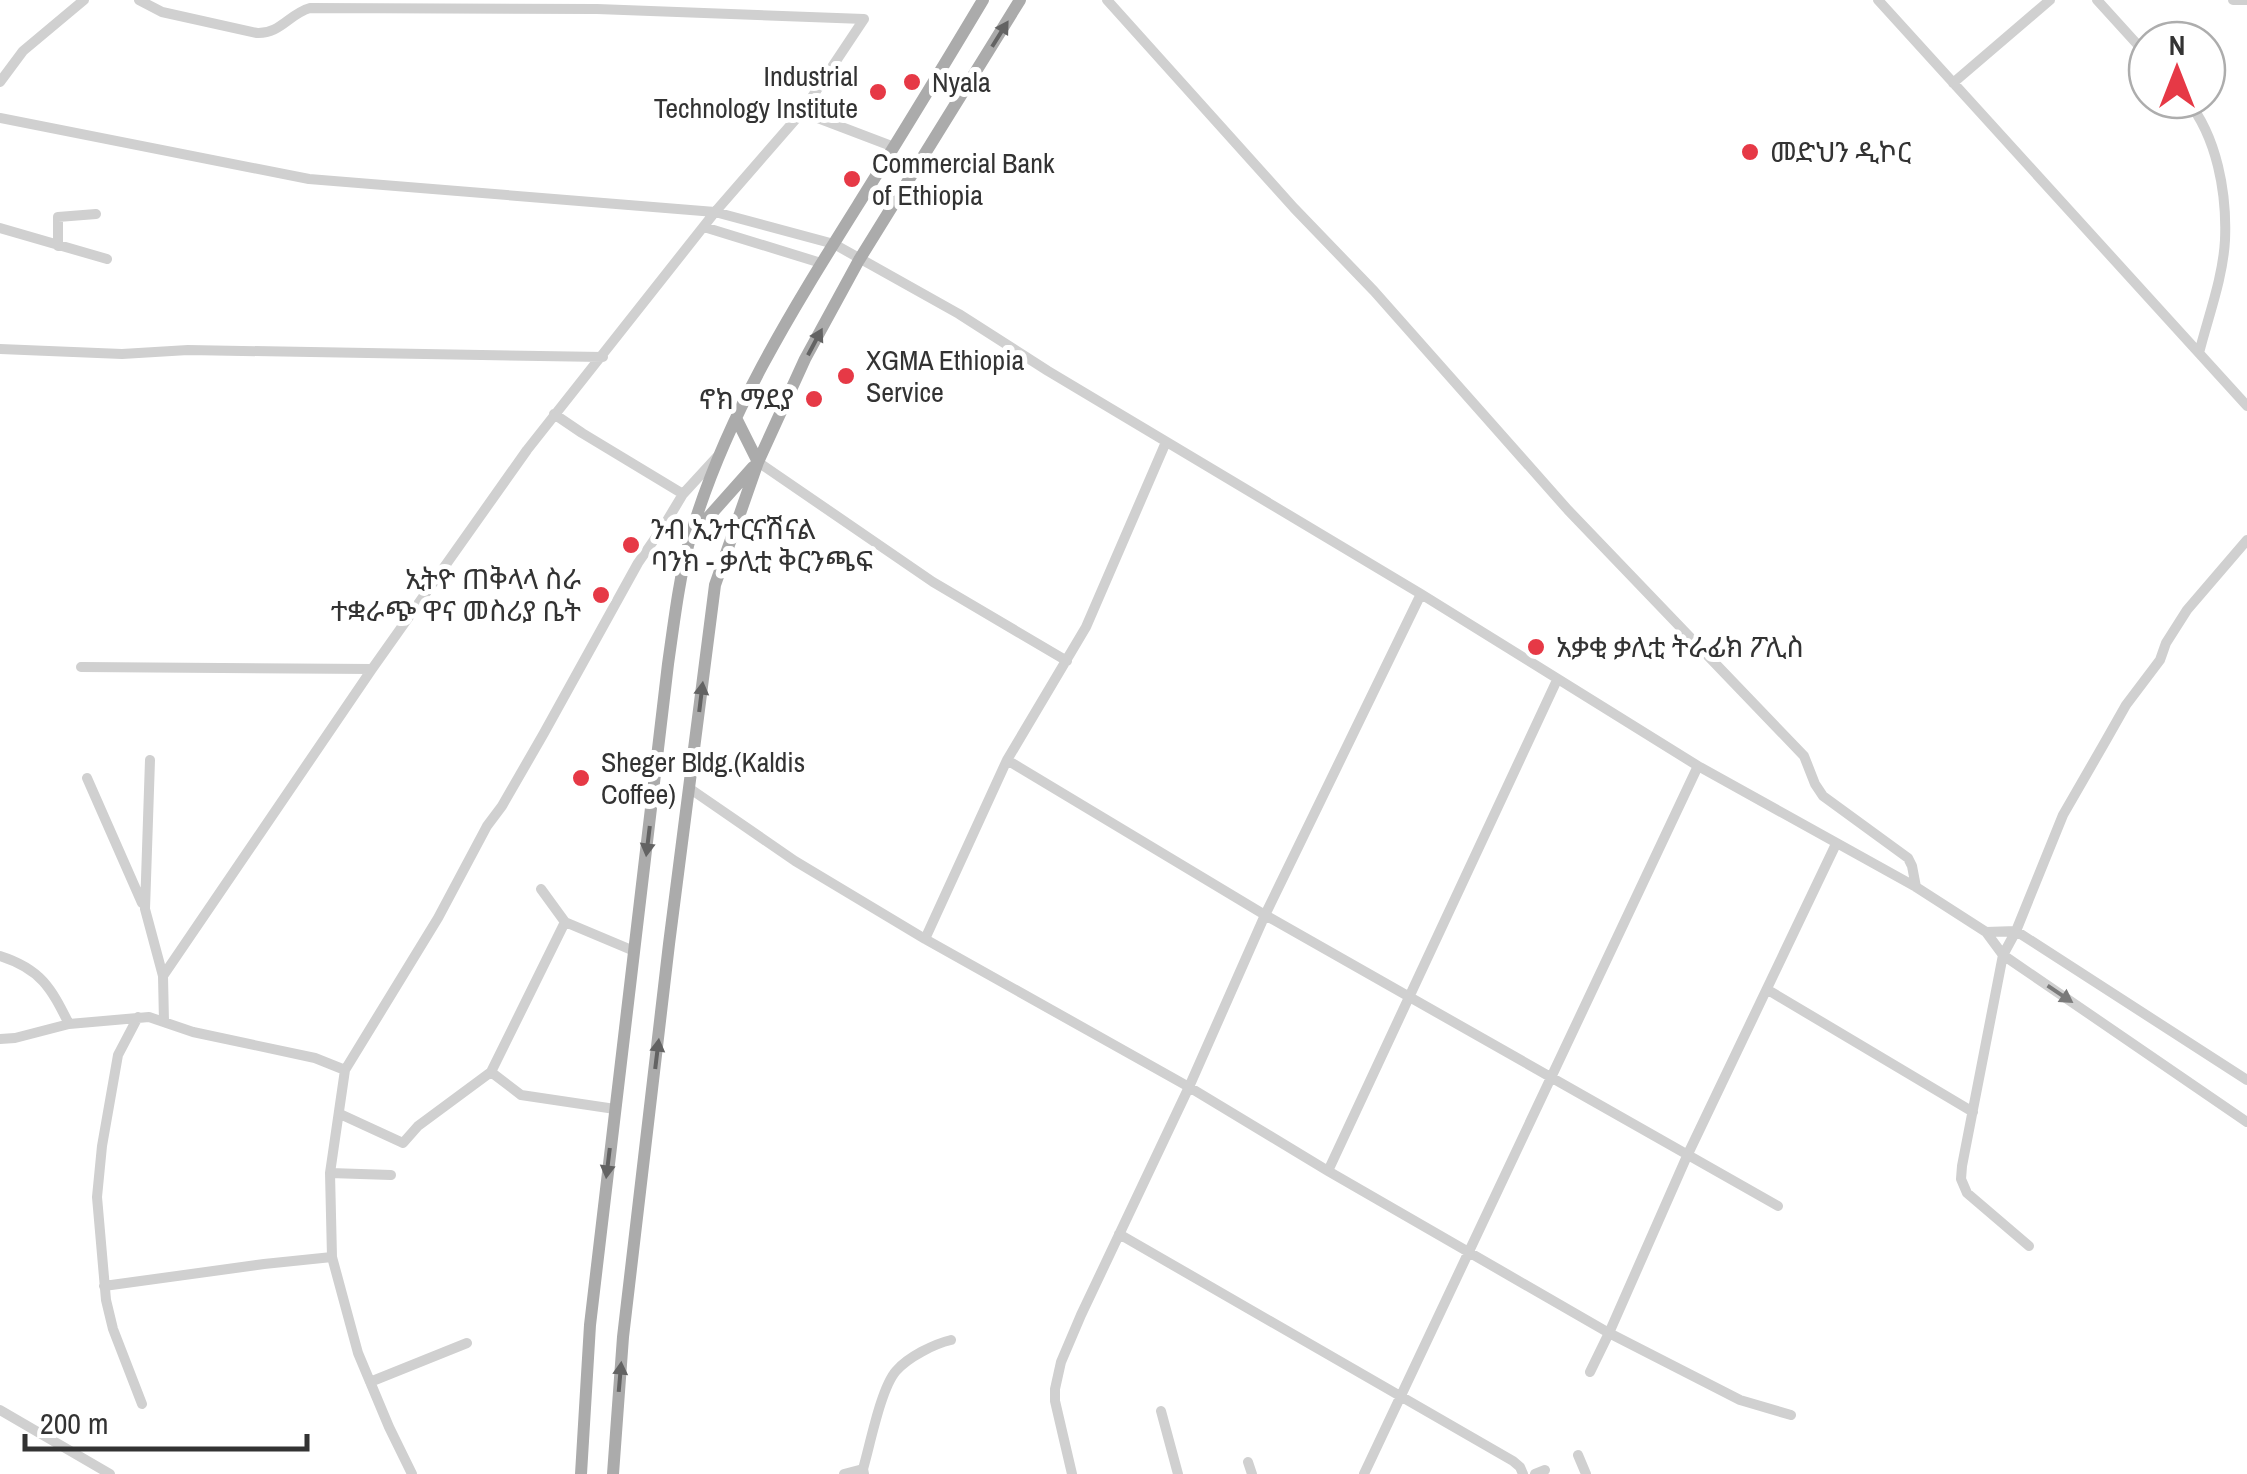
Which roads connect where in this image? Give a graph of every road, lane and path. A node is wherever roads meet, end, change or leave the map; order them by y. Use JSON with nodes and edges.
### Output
{"nodes":[{"id":1,"x":84,"y":0,"type":"edge"},
{"id":2,"x":139,"y":0,"type":"edge"},
{"id":3,"x":984,"y":0,"type":"edge"},
{"id":4,"x":1020,"y":0,"type":"edge"},
{"id":5,"x":1106,"y":0,"type":"edge"},
{"id":6,"x":1878,"y":0,"type":"edge"},
{"id":7,"x":2050,"y":0,"type":"edge"},
{"id":8,"x":2097,"y":0,"type":"edge"},
{"id":9,"x":2233,"y":0,"type":"edge"},
{"id":10,"x":2247,"y":0,"type":"edge"},
{"id":11,"x":2127,"y":33,"type":"edge"},
{"id":12,"x":0,"y":82,"type":"edge"},
{"id":13,"x":1954,"y":84,"type":"junction"},
{"id":14,"x":802,"y":112,"type":"junction"},
{"id":15,"x":0,"y":118,"type":"edge"},
{"id":16,"x":2201,"y":120,"type":"edge"},
{"id":17,"x":894,"y":147,"type":"junction"},
{"id":18,"x":715,"y":212,"type":"junction"},
{"id":19,"x":96,"y":214,"type":"dead end"},
{"id":20,"x":704,"y":227,"type":"junction"},
{"id":21,"x":0,"y":228,"type":"edge"},
{"id":22,"x":834,"y":244,"type":"junction"},
{"id":23,"x":58,"y":246,"type":"junction"},
{"id":24,"x":107,"y":259,"type":"dead end"},
{"id":25,"x":859,"y":260,"type":"junction"},
{"id":26,"x":821,"y":263,"type":"junction"},
{"id":27,"x":0,"y":349,"type":"edge"},
{"id":28,"x":2199,"y":353,"type":"junction"},
{"id":29,"x":603,"y":357,"type":"junction"},
{"id":30,"x":2247,"y":406,"type":"edge"},
{"id":31,"x":554,"y":414,"type":"junction"},
{"id":32,"x":736,"y":418,"type":"junction"},
{"id":33,"x":1166,"y":442,"type":"junction"},
{"id":34,"x":723,"y":450,"type":"junction"},
{"id":35,"x":758,"y":462,"type":"junction"},
{"id":36,"x":682,"y":494,"type":"junction"},
{"id":37,"x":691,"y":536,"type":"junction"},
{"id":38,"x":2247,"y":540,"type":"edge"},
{"id":39,"x":1422,"y":594,"type":"junction"},
{"id":40,"x":1067,"y":661,"type":"junction"},
{"id":41,"x":81,"y":668,"type":"dead end"},
{"id":42,"x":372,"y":670,"type":"junction"},
{"id":43,"x":1558,"y":680,"type":"junction"},
{"id":44,"x":150,"y":760,"type":"dead end"},
{"id":45,"x":1007,"y":760,"type":"junction"},
{"id":46,"x":1698,"y":766,"type":"junction"},
{"id":47,"x":87,"y":778,"type":"dead end"},
{"id":48,"x":689,"y":788,"type":"junction"},
{"id":49,"x":1836,"y":844,"type":"junction"},
{"id":50,"x":1916,"y":888,"type":"junction"},
{"id":51,"x":541,"y":889,"type":"dead end"},
{"id":52,"x":145,"y":908,"type":"junction"},
{"id":53,"x":1266,"y":915,"type":"junction"},
{"id":54,"x":565,"y":922,"type":"junction"},
{"id":55,"x":2016,"y":931,"type":"junction"},
{"id":56,"x":1986,"y":932,"type":"junction"},
{"id":57,"x":925,"y":939,"type":"junction"},
{"id":58,"x":634,"y":951,"type":"junction"},
{"id":59,"x":2003,"y":955,"type":"junction"},
{"id":60,"x":0,"y":956,"type":"edge"},
{"id":61,"x":163,"y":976,"type":"junction"},
{"id":62,"x":1768,"y":990,"type":"junction"},
{"id":63,"x":1410,"y":996,"type":"junction"},
{"id":64,"x":138,"y":1017,"type":"junction"},
{"id":65,"x":164,"y":1022,"type":"junction"},
{"id":66,"x":69,"y":1024,"type":"junction"},
{"id":67,"x":0,"y":1040,"type":"edge"},
{"id":68,"x":345,"y":1070,"type":"junction"},
{"id":69,"x":491,"y":1072,"type":"junction"},
{"id":70,"x":1550,"y":1078,"type":"junction"},
{"id":71,"x":2247,"y":1080,"type":"edge"},
{"id":72,"x":1189,"y":1087,"type":"junction"},
{"id":73,"x":614,"y":1109,"type":"junction"},
{"id":74,"x":1973,"y":1112,"type":"junction"},
{"id":75,"x":340,"y":1114,"type":"junction"},
{"id":76,"x":2247,"y":1122,"type":"edge"},
{"id":77,"x":1687,"y":1156,"type":"junction"},
{"id":78,"x":1328,"y":1171,"type":"junction"},
{"id":79,"x":330,"y":1173,"type":"junction"},
{"id":80,"x":392,"y":1175,"type":"dead end"},
{"id":81,"x":1778,"y":1206,"type":"dead end"},
{"id":82,"x":1119,"y":1234,"type":"junction"},
{"id":83,"x":2029,"y":1246,"type":"dead end"},
{"id":84,"x":1469,"y":1252,"type":"junction"},
{"id":85,"x":332,"y":1258,"type":"junction"},
{"id":86,"x":104,"y":1286,"type":"junction"},
{"id":87,"x":1609,"y":1332,"type":"junction"},
{"id":88,"x":951,"y":1340,"type":"dead end"},
{"id":89,"x":468,"y":1343,"type":"dead end"},
{"id":90,"x":1590,"y":1372,"type":"dead end"},
{"id":91,"x":370,"y":1382,"type":"junction"},
{"id":92,"x":1401,"y":1396,"type":"junction"},
{"id":93,"x":142,"y":1404,"type":"dead end"},
{"id":94,"x":0,"y":1410,"type":"edge"},
{"id":95,"x":1160,"y":1412,"type":"dead end"},
{"id":96,"x":1791,"y":1415,"type":"dead end"},
{"id":97,"x":1578,"y":1455,"type":"dead end"},
{"id":98,"x":863,"y":1472,"type":"edge"},
{"id":99,"x":110,"y":1474,"type":"edge"},
{"id":100,"x":412,"y":1474,"type":"edge"},
{"id":101,"x":580,"y":1474,"type":"edge"},
{"id":102,"x":613,"y":1474,"type":"edge"},
{"id":103,"x":844,"y":1474,"type":"edge"},
{"id":104,"x":1072,"y":1474,"type":"edge"},
{"id":105,"x":1178,"y":1474,"type":"edge"},
{"id":106,"x":1364,"y":1474,"type":"edge"},
{"id":107,"x":1523,"y":1474,"type":"edge"},
{"id":108,"x":1586,"y":1474,"type":"edge"}],
"edges":[{"from":1,"to":12,"type":"street"},
{"from":2,"to":14,"type":"street"},
{"from":3,"to":17,"type":"main road"},
{"from":25,"to":4,"type":"main road","one_way":true},
{"from":5,"to":50,"type":"street"},
{"from":6,"to":13,"type":"street"},
{"from":7,"to":13,"type":"street"},
{"from":8,"to":11,"type":"street"},
{"from":9,"to":10,"type":"street"},
{"from":13,"to":28,"type":"street"},
{"from":14,"to":17,"type":"street"},
{"from":14,"to":18,"type":"street"},
{"from":15,"to":18,"type":"street"},
{"from":16,"to":28,"type":"street"},
{"from":17,"to":22,"type":"main road"},
{"from":18,"to":20,"type":"street"},
{"from":18,"to":22,"type":"street"},
{"from":19,"to":23,"type":"street"},
{"from":20,"to":26,"type":"street"},
{"from":20,"to":29,"type":"street"},
{"from":21,"to":23,"type":"street"},
{"from":22,"to":25,"type":"street"},
{"from":22,"to":26,"type":"main road"},
{"from":23,"to":24,"type":"street"},
{"from":25,"to":33,"type":"street"},
{"from":35,"to":25,"type":"main road","one_way":true},
{"from":26,"to":32,"type":"main road"},
{"from":27,"to":29,"type":"street"},
{"from":28,"to":30,"type":"street"},
{"from":29,"to":31,"type":"street"},
{"from":31,"to":36,"type":"street"},
{"from":31,"to":42,"type":"street"},
{"from":32,"to":34,"type":"main road"},
{"from":32,"to":35,"type":"main road"},
{"from":33,"to":39,"type":"street"},
{"from":33,"to":40,"type":"street"},
{"from":34,"to":36,"type":"street"},
{"from":34,"to":37,"type":"main road"},
{"from":35,"to":37,"type":"main road"},
{"from":35,"to":40,"type":"street"},
{"from":48,"to":35,"type":"main road","one_way":true},
{"from":36,"to":68,"type":"street"},
{"from":37,"to":58,"type":"main road","one_way":true},
{"from":38,"to":55,"type":"street"},
{"from":39,"to":43,"type":"street"},
{"from":39,"to":53,"type":"street"},
{"from":40,"to":45,"type":"street"},
{"from":41,"to":42,"type":"street"},
{"from":42,"to":61,"type":"street"},
{"from":43,"to":46,"type":"street"},
{"from":43,"to":63,"type":"street"},
{"from":44,"to":52,"type":"street"},
{"from":45,"to":53,"type":"street"},
{"from":45,"to":57,"type":"street"},
{"from":46,"to":49,"type":"street"},
{"from":46,"to":70,"type":"street"},
{"from":47,"to":52,"type":"street"},
{"from":48,"to":57,"type":"street"},
{"from":102,"to":48,"type":"main road","one_way":true},
{"from":49,"to":50,"type":"street"},
{"from":49,"to":62,"type":"street"},
{"from":50,"to":56,"type":"street"},
{"from":51,"to":54,"type":"street"},
{"from":52,"to":61,"type":"street"},
{"from":53,"to":63,"type":"street"},
{"from":53,"to":72,"type":"street"},
{"from":54,"to":58,"type":"street"},
{"from":54,"to":69,"type":"street"},
{"from":55,"to":56,"type":"street"},
{"from":55,"to":59,"type":"street"},
{"from":55,"to":71,"type":"street"},
{"from":56,"to":59,"type":"street"},
{"from":57,"to":72,"type":"street"},
{"from":58,"to":73,"type":"main road"},
{"from":59,"to":74,"type":"street"},
{"from":59,"to":76,"type":"street","one_way":true},
{"from":60,"to":66,"type":"street"},
{"from":61,"to":65,"type":"street"},
{"from":62,"to":74,"type":"street"},
{"from":62,"to":77,"type":"street"},
{"from":63,"to":70,"type":"street"},
{"from":63,"to":78,"type":"street"},
{"from":64,"to":65,"type":"street"},
{"from":64,"to":66,"type":"street"},
{"from":64,"to":86,"type":"street"},
{"from":65,"to":68,"type":"street"},
{"from":66,"to":67,"type":"street"},
{"from":68,"to":75,"type":"street"},
{"from":69,"to":73,"type":"street"},
{"from":69,"to":75,"type":"street"},
{"from":70,"to":77,"type":"street"},
{"from":70,"to":84,"type":"street"},
{"from":72,"to":78,"type":"street"},
{"from":72,"to":82,"type":"street"},
{"from":73,"to":101,"type":"main road","one_way":true},
{"from":74,"to":83,"type":"street"},
{"from":75,"to":79,"type":"street"},
{"from":77,"to":81,"type":"street"},
{"from":77,"to":87,"type":"street"},
{"from":78,"to":84,"type":"street"},
{"from":79,"to":80,"type":"street"},
{"from":79,"to":85,"type":"street"},
{"from":82,"to":92,"type":"street"},
{"from":82,"to":104,"type":"street"},
{"from":84,"to":87,"type":"street"},
{"from":84,"to":92,"type":"street"},
{"from":85,"to":86,"type":"street"},
{"from":85,"to":91,"type":"street"},
{"from":86,"to":93,"type":"street"},
{"from":87,"to":90,"type":"street"},
{"from":87,"to":96,"type":"street"},
{"from":88,"to":98,"type":"street"},
{"from":89,"to":91,"type":"street"},
{"from":91,"to":100,"type":"street"},
{"from":92,"to":106,"type":"street"},
{"from":92,"to":107,"type":"street"},
{"from":94,"to":99,"type":"street"},
{"from":95,"to":105,"type":"street"},
{"from":97,"to":108,"type":"street"},
{"from":98,"to":103,"type":"street"}]}
